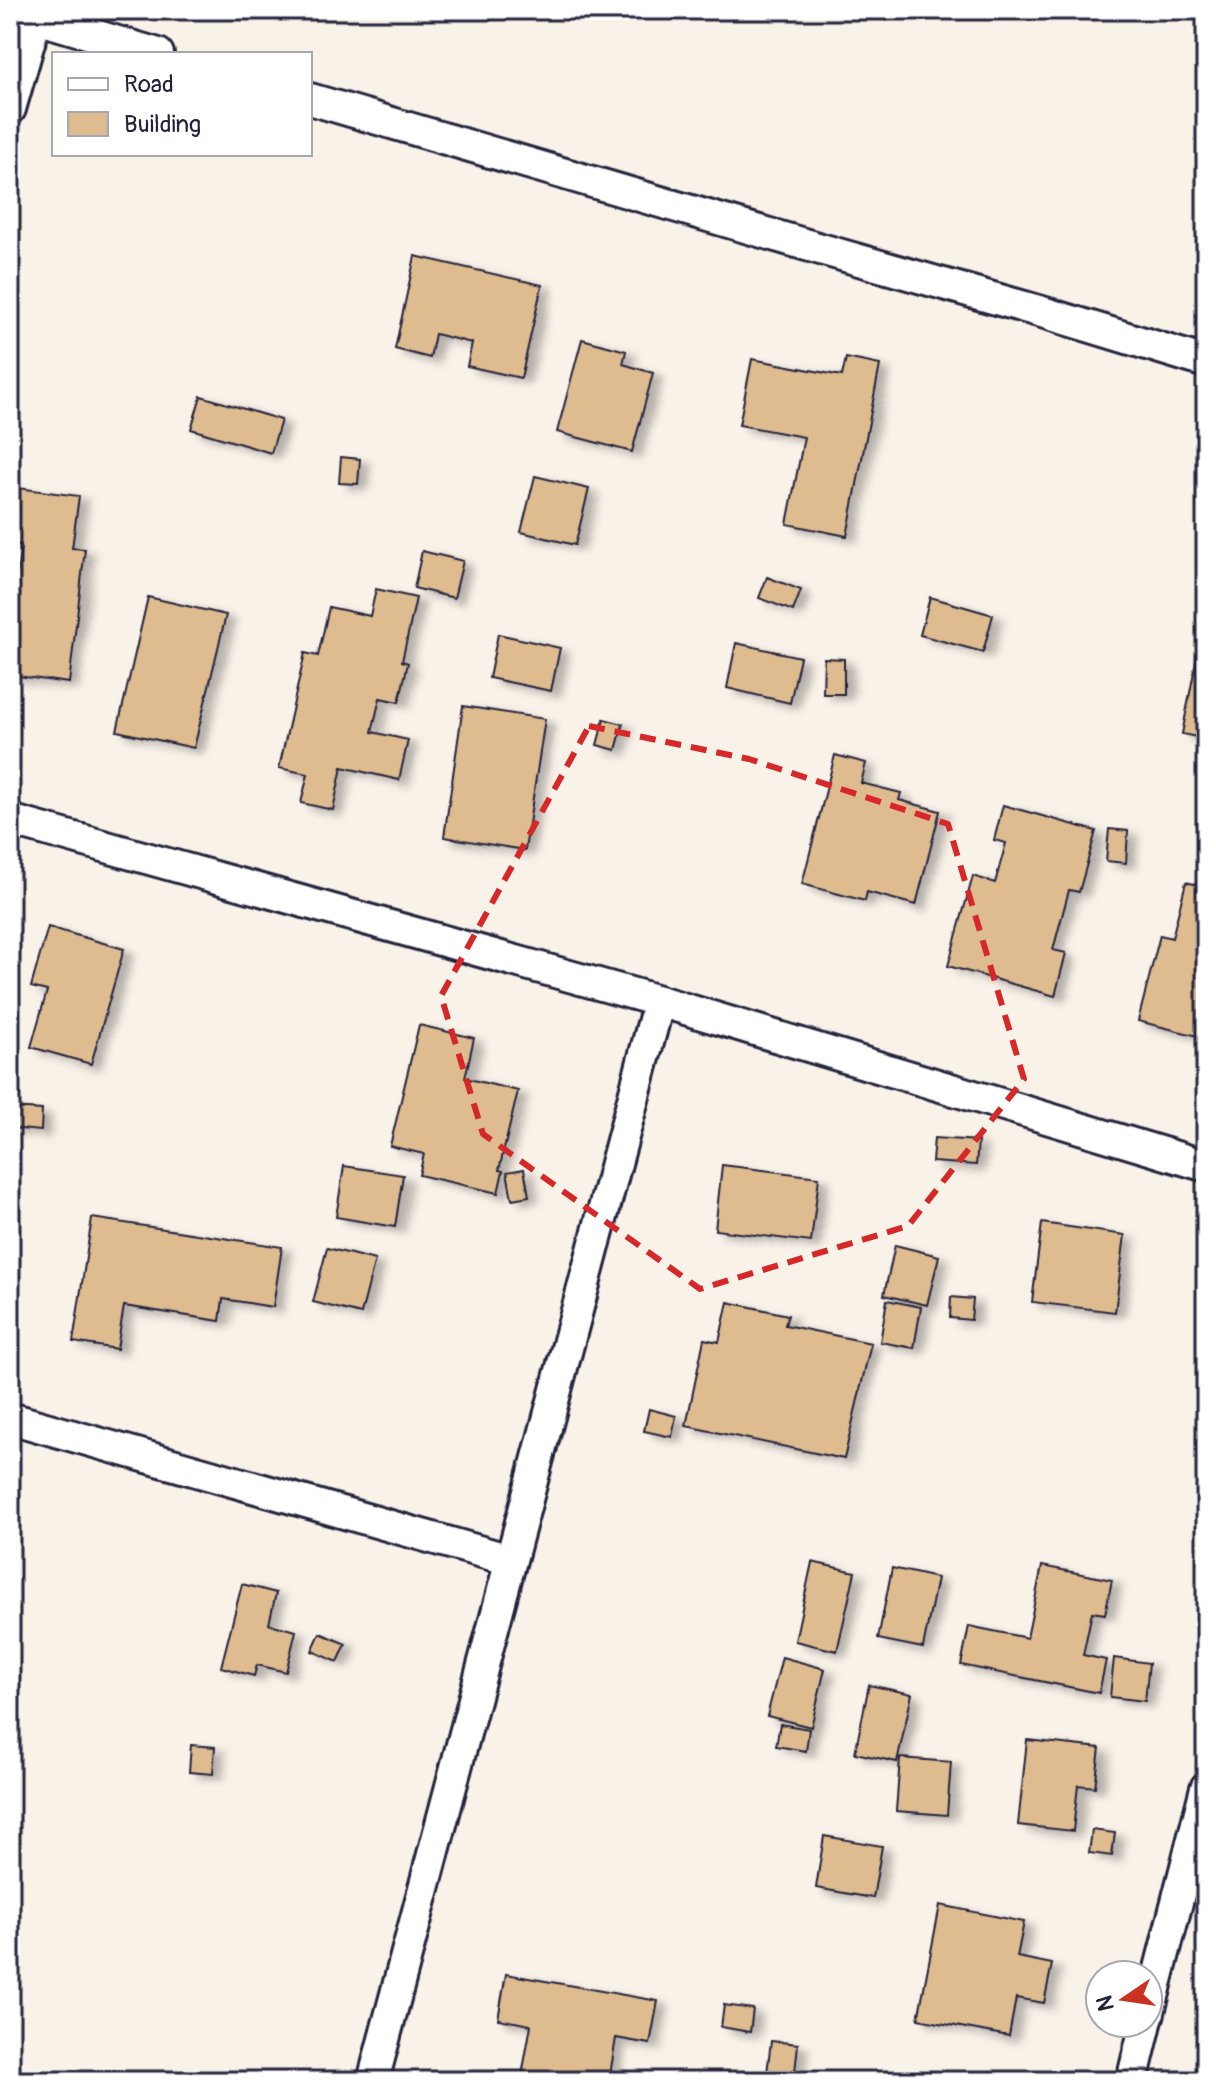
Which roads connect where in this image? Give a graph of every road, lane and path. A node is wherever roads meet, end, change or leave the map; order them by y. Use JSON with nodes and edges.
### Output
{"nodes":[{"id":1,"x":23,"y":14,"type":"edge"},
{"id":2,"x":151,"y":52,"type":"edge"},
{"id":3,"x":312,"y":100,"type":"edge"},
{"id":4,"x":10,"y":109,"type":"edge"},
{"id":5,"x":1206,"y":362,"type":"edge"},
{"id":6,"x":10,"y":820,"type":"edge"},
{"id":7,"x":659,"y":1001,"type":"junction"},
{"id":8,"x":1206,"y":1166,"type":"edge"},
{"id":9,"x":10,"y":1418,"type":"edge"},
{"id":10,"x":510,"y":1560,"type":"junction"},
{"id":11,"x":1206,"y":1788,"type":"edge"},
{"id":12,"x":1162,"y":1959,"type":"edge"},
{"id":13,"x":1142,"y":2039,"type":"edge"},
{"id":14,"x":373,"y":2081,"type":"edge"},
{"id":15,"x":1132,"y":2081,"type":"edge"}],
"edges":[{"from":1,"to":2,"type":"street"},
{"from":1,"to":4,"type":"street"},
{"from":3,"to":5,"type":"street"},
{"from":6,"to":7,"type":"street"},
{"from":7,"to":8,"type":"street"},
{"from":7,"to":10,"type":"street"},
{"from":9,"to":10,"type":"street"},
{"from":10,"to":14,"type":"street"},
{"from":11,"to":12,"type":"street"},
{"from":13,"to":15,"type":"street"}]}
